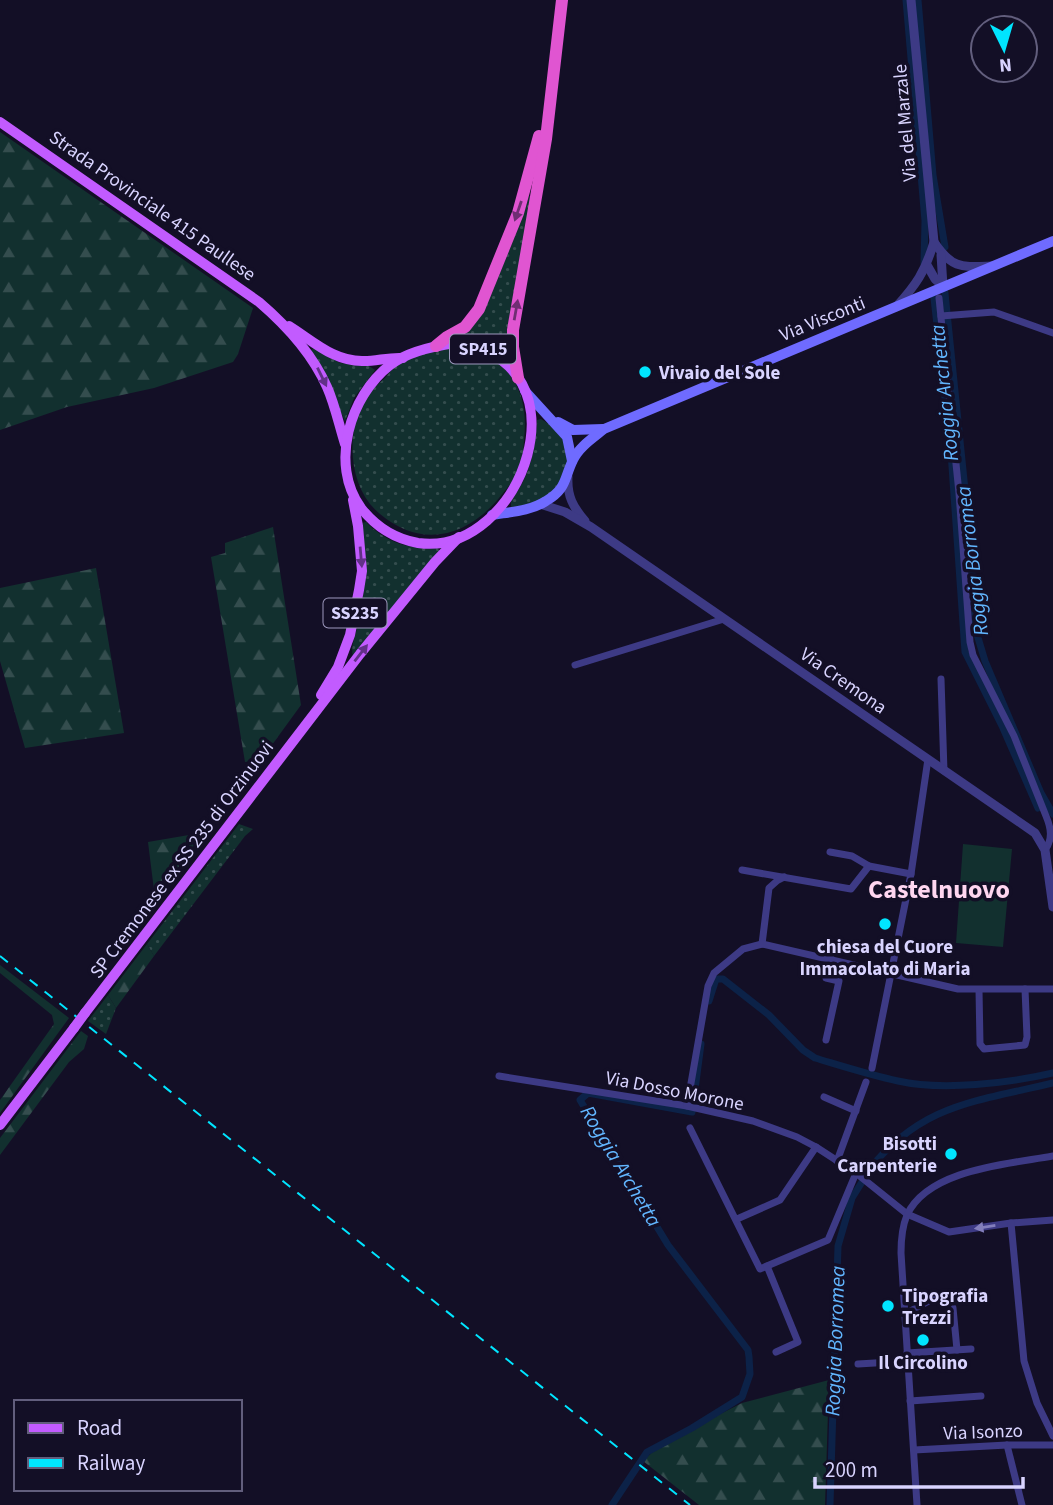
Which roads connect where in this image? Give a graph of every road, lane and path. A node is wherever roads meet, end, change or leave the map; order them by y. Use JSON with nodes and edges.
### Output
{"nodes":[{"id":1,"x":562,"y":0,"type":"edge"},
{"id":2,"x":911,"y":0,"type":"edge"},
{"id":3,"x":553,"y":74,"type":"junction"},
{"id":4,"x":0,"y":122,"type":"edge"},
{"id":5,"x":1053,"y":240,"type":"edge"},
{"id":6,"x":934,"y":242,"type":"junction"},
{"id":7,"x":941,"y":253,"type":"junction"},
{"id":8,"x":927,"y":265,"type":"junction"},
{"id":9,"x":992,"y":265,"type":"junction"},
{"id":10,"x":943,"y":286,"type":"junction"},
{"id":11,"x":939,"y":298,"type":"dead end"},
{"id":12,"x":896,"y":307,"type":"junction"},
{"id":13,"x":941,"y":316,"type":"junction"},
{"id":14,"x":282,"y":322,"type":"junction"},
{"id":15,"x":1053,"y":333,"type":"edge"},
{"id":16,"x":436,"y":346,"type":"junction"},
{"id":17,"x":403,"y":358,"type":"junction"},
{"id":18,"x":518,"y":378,"type":"junction"},
{"id":19,"x":525,"y":391,"type":"junction"},
{"id":20,"x":548,"y":415,"type":"junction"},
{"id":21,"x":604,"y":429,"type":"junction"},
{"id":22,"x":346,"y":450,"type":"junction"},
{"id":23,"x":572,"y":461,"type":"junction"},
{"id":24,"x":568,"y":476,"type":"junction"},
{"id":25,"x":352,"y":490,"type":"junction"},
{"id":26,"x":540,"y":504,"type":"junction"},
{"id":27,"x":492,"y":516,"type":"junction"},
{"id":28,"x":591,"y":527,"type":"junction"},
{"id":29,"x":459,"y":537,"type":"junction"},
{"id":30,"x":724,"y":619,"type":"junction"},
{"id":31,"x":575,"y":665,"type":"dead end"},
{"id":32,"x":941,"y":679,"type":"dead end"},
{"id":33,"x":304,"y":727,"type":"junction"},
{"id":34,"x":928,"y":759,"type":"junction"},
{"id":35,"x":944,"y":771,"type":"junction"},
{"id":36,"x":1045,"y":850,"type":"junction"},
{"id":37,"x":830,"y":852,"type":"dead end"},
{"id":38,"x":869,"y":866,"type":"junction"},
{"id":39,"x":742,"y":870,"type":"dead end"},
{"id":40,"x":911,"y":874,"type":"junction"},
{"id":41,"x":785,"y":877,"type":"junction"},
{"id":42,"x":1053,"y":907,"type":"edge"},
{"id":43,"x":762,"y":944,"type":"junction"},
{"id":44,"x":831,"y":958,"type":"junction"},
{"id":45,"x":892,"y":973,"type":"junction"},
{"id":46,"x":1025,"y":989,"type":"junction"},
{"id":47,"x":1053,"y":989,"type":"edge"},
{"id":48,"x":979,"y":990,"type":"junction"},
{"id":49,"x":826,"y":1040,"type":"dead end"},
{"id":50,"x":872,"y":1068,"type":"dead end"},
{"id":51,"x":499,"y":1076,"type":"dead end"},
{"id":52,"x":866,"y":1082,"type":"dead end"},
{"id":53,"x":824,"y":1097,"type":"dead end"},
{"id":54,"x":692,"y":1107,"type":"junction"},
{"id":55,"x":856,"y":1111,"type":"junction"},
{"id":56,"x":0,"y":1125,"type":"edge"},
{"id":57,"x":691,"y":1128,"type":"dead end"},
{"id":58,"x":816,"y":1147,"type":"junction"},
{"id":59,"x":1053,"y":1156,"type":"edge"},
{"id":60,"x":838,"y":1161,"type":"junction"},
{"id":61,"x":856,"y":1173,"type":"junction"},
{"id":62,"x":907,"y":1214,"type":"junction"},
{"id":63,"x":737,"y":1219,"type":"junction"},
{"id":64,"x":1053,"y":1220,"type":"edge"},
{"id":65,"x":1011,"y":1223,"type":"junction"},
{"id":66,"x":767,"y":1266,"type":"junction"},
{"id":67,"x":940,"y":1295,"type":"dead end"},
{"id":68,"x":953,"y":1308,"type":"dead end"},
{"id":69,"x":905,"y":1314,"type":"junction"},
{"id":70,"x":971,"y":1349,"type":"dead end"},
{"id":71,"x":957,"y":1350,"type":"junction"},
{"id":72,"x":776,"y":1352,"type":"dead end"},
{"id":73,"x":907,"y":1357,"type":"junction"},
{"id":74,"x":858,"y":1364,"type":"dead end"},
{"id":75,"x":981,"y":1396,"type":"dead end"},
{"id":76,"x":910,"y":1401,"type":"junction"},
{"id":77,"x":1053,"y":1436,"type":"edge"},
{"id":78,"x":1007,"y":1445,"type":"junction"},
{"id":79,"x":1053,"y":1445,"type":"edge"},
{"id":80,"x":914,"y":1450,"type":"junction"},
{"id":81,"x":917,"y":1505,"type":"edge"},
{"id":82,"x":1022,"y":1505,"type":"edge"}],
"edges":[{"from":1,"to":3,"type":"highway"},
{"from":2,"to":6,"type":"street","name":"Via del Marzale"},
{"from":3,"to":16,"type":"highway","number":"SP415","one_way":true},
{"from":18,"to":3,"type":"highway","number":"SP415","one_way":true},
{"from":4,"to":14,"type":"main road","name":"Strada Provinciale 415 Paullese","number":"SP415"},
{"from":5,"to":9,"type":"main road","name":"Via Visconti"},
{"from":6,"to":7,"type":"street","name":"Via del Marzale"},
{"from":6,"to":8,"type":"street","name":"Via del Marzale"},
{"from":7,"to":9,"type":"street"},
{"from":7,"to":10,"type":"street","name":"Via del Marzale"},
{"from":8,"to":10,"type":"street"},
{"from":8,"to":12,"type":"street","name":"Via del Marzale"},
{"from":9,"to":10,"type":"main road","name":"Via Visconti"},
{"from":10,"to":12,"type":"main road","name":"Via Visconti"},
{"from":11,"to":13,"type":"street"},
{"from":12,"to":21,"type":"main road","name":"Via Visconti"},
{"from":13,"to":15,"type":"street"},
{"from":13,"to":36,"type":"street"},
{"from":14,"to":17,"type":"main road","name":"Strada Provinciale 415 Paullese","number":"SP415"},
{"from":14,"to":22,"type":"main road","name":"Strada Provinciale 415 Paullese","number":"SP415","one_way":true},
{"from":16,"to":17,"type":"main road","number":"SP415"},
{"from":16,"to":18,"type":"main road","number":"SP415"},
{"from":17,"to":22,"type":"main road","number":"SP415"},
{"from":18,"to":19,"type":"main road","number":"SP415"},
{"from":19,"to":20,"type":"main road"},
{"from":19,"to":27,"type":"main road","number":"SP415"},
{"from":20,"to":21,"type":"main road"},
{"from":20,"to":23,"type":"main road"},
{"from":21,"to":23,"type":"main road"},
{"from":22,"to":25,"type":"main road","number":"SP415"},
{"from":23,"to":24,"type":"main road"},
{"from":24,"to":26,"type":"main road"},
{"from":24,"to":28,"type":"street","name":"Via Cremona"},
{"from":25,"to":29,"type":"main road","number":"SP415"},
{"from":25,"to":33,"type":"main road","number":"SS235","one_way":true},
{"from":26,"to":27,"type":"main road"},
{"from":26,"to":28,"type":"street","name":"Via Cremona"},
{"from":27,"to":29,"type":"main road","number":"SP415"},
{"from":28,"to":30,"type":"street","name":"Via Cremona"},
{"from":33,"to":29,"type":"main road","number":"SS235","one_way":true},
{"from":30,"to":31,"type":"street"},
{"from":30,"to":34,"type":"street","name":"Via Cremona"},
{"from":32,"to":35,"type":"street"},
{"from":33,"to":56,"type":"main road","name":"SP Cremonese ex SS 235 di Orzinuovi","bridge":true},
{"from":34,"to":35,"type":"street","name":"Via Cremona"},
{"from":34,"to":40,"type":"street"},
{"from":35,"to":36,"type":"street","name":"Via Cremona"},
{"from":36,"to":42,"type":"street"},
{"from":37,"to":38,"type":"street"},
{"from":38,"to":40,"type":"street"},
{"from":38,"to":41,"type":"street"},
{"from":39,"to":41,"type":"street"},
{"from":40,"to":45,"type":"street"},
{"from":41,"to":43,"type":"street"},
{"from":43,"to":44,"type":"street"},
{"from":43,"to":54,"type":"street"},
{"from":44,"to":45,"type":"street"},
{"from":44,"to":49,"type":"street"},
{"from":45,"to":48,"type":"street"},
{"from":45,"to":50,"type":"street"},
{"from":46,"to":47,"type":"street"},
{"from":46,"to":48,"type":"street"},
{"from":46,"to":48,"type":"street"},
{"from":51,"to":54,"type":"street","name":"Via Dosso Morone"},
{"from":52,"to":55,"type":"street"},
{"from":53,"to":55,"type":"street"},
{"from":54,"to":58,"type":"street","name":"Via Dosso Morone"},
{"from":55,"to":60,"type":"street"},
{"from":57,"to":63,"type":"street"},
{"from":58,"to":60,"type":"street","name":"Via Dosso Morone"},
{"from":58,"to":63,"type":"street"},
{"from":59,"to":62,"type":"street"},
{"from":60,"to":61,"type":"street","name":"Via Dosso Morone"},
{"from":61,"to":62,"type":"street","name":"Via Dosso Morone"},
{"from":61,"to":66,"type":"street"},
{"from":65,"to":62,"type":"street","name":"Via Dosso Morone","one_way":true},
{"from":62,"to":69,"type":"street"},
{"from":63,"to":66,"type":"street"},
{"from":64,"to":65,"type":"street","name":"Via Dosso Morone"},
{"from":65,"to":77,"type":"street","name":"Via Isonzo"},
{"from":66,"to":72,"type":"street"},
{"from":67,"to":69,"type":"street"},
{"from":68,"to":71,"type":"street"},
{"from":69,"to":73,"type":"street"},
{"from":70,"to":71,"type":"street"},
{"from":71,"to":73,"type":"street"},
{"from":73,"to":74,"type":"street"},
{"from":73,"to":76,"type":"street"},
{"from":75,"to":76,"type":"street"},
{"from":76,"to":80,"type":"street"},
{"from":78,"to":79,"type":"street","name":"Via Isonzo"},
{"from":78,"to":80,"type":"street","name":"Via Isonzo"},
{"from":78,"to":82,"type":"street"},
{"from":80,"to":81,"type":"street"}]}
